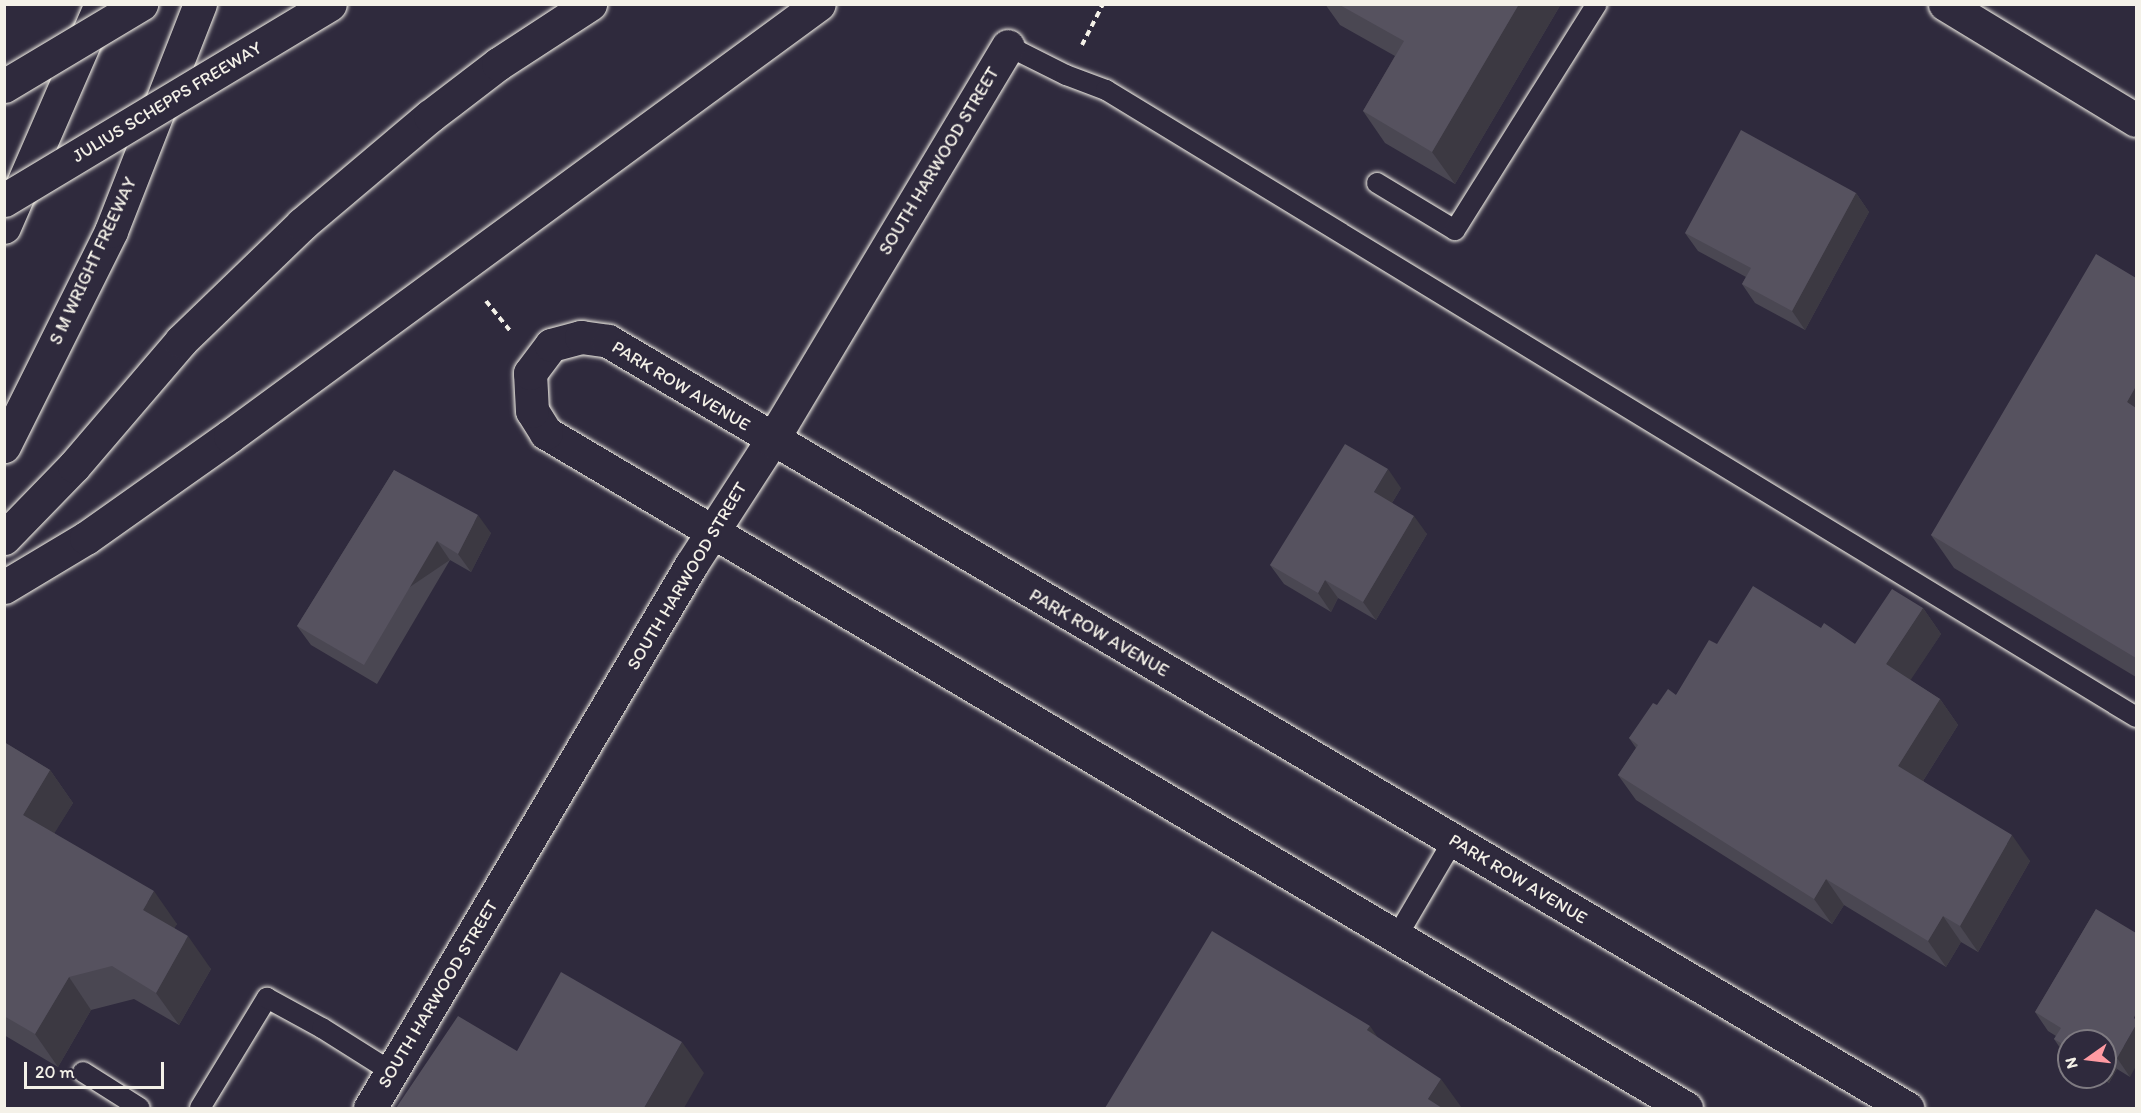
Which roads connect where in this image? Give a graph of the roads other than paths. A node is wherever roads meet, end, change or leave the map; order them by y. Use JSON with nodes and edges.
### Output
{"nodes":[{"id":1,"x":101,"y":4,"type":"edge"},
{"id":2,"x":141,"y":4,"type":"edge"},
{"id":3,"x":200,"y":4,"type":"edge"},
{"id":4,"x":330,"y":4,"type":"edge"},
{"id":5,"x":590,"y":4,"type":"edge"},
{"id":6,"x":819,"y":4,"type":"edge"},
{"id":7,"x":1597,"y":4,"type":"edge"},
{"id":8,"x":1945,"y":4,"type":"edge"},
{"id":9,"x":1008,"y":46,"type":"joint"},
{"id":10,"x":4,"y":86,"type":"edge"},
{"id":11,"x":2136,"y":120,"type":"edge"},
{"id":12,"x":1377,"y":183,"type":"dead end"},
{"id":13,"x":4,"y":200,"type":"edge"},
{"id":14,"x":4,"y":227,"type":"edge"},
{"id":15,"x":772,"y":441,"type":"junction"},
{"id":16,"x":4,"y":446,"type":"edge"},
{"id":17,"x":713,"y":532,"type":"junction"},
{"id":18,"x":4,"y":538,"type":"edge"},
{"id":19,"x":4,"y":587,"type":"edge"},
{"id":20,"x":2136,"y":717,"type":"edge"},
{"id":21,"x":1453,"y":841,"type":"junction"},
{"id":22,"x":1396,"y":938,"type":"junction"},
{"id":23,"x":83,"y":1072,"type":"dead end"},
{"id":24,"x":392,"y":1072,"type":"junction"},
{"id":25,"x":140,"y":1108,"type":"edge"},
{"id":26,"x":200,"y":1108,"type":"edge"},
{"id":27,"x":370,"y":1108,"type":"edge"},
{"id":28,"x":1686,"y":1108,"type":"edge"},
{"id":29,"x":1907,"y":1108,"type":"edge"}],
"edges":[{"from":1,"to":14,"type":"main road"},
{"from":2,"to":10,"type":"main road","bridge":true},
{"from":3,"to":16,"type":"main road","name":"S M WRIGHT FREEWAY"},
{"from":4,"to":13,"type":"main road","name":"JULIUS SCHEPPS FREEWAY","bridge":true},
{"from":5,"to":18,"type":"main road"},
{"from":6,"to":19,"type":"main road"},
{"from":7,"to":12,"type":"lane"},
{"from":8,"to":11,"type":"main road"},
{"from":9,"to":15,"type":"main road","name":"SOUTH HARWOOD STREET"},
{"from":9,"to":20,"type":"lane"},
{"from":15,"to":17,"type":"main road","name":"SOUTH HARWOOD STREET"},
{"from":15,"to":17,"type":"main road","name":"PARK ROW AVENUE"},
{"from":15,"to":21,"type":"main road","name":"PARK ROW AVENUE"},
{"from":17,"to":22,"type":"main road","name":"PARK ROW AVENUE"},
{"from":17,"to":24,"type":"main road","name":"SOUTH HARWOOD STREET"},
{"from":21,"to":22,"type":"lane"},
{"from":21,"to":29,"type":"main road","name":"PARK ROW AVENUE"},
{"from":22,"to":28,"type":"main road","name":"PARK ROW AVENUE"},
{"from":23,"to":25,"type":"lane"},
{"from":24,"to":26,"type":"lane"},
{"from":24,"to":27,"type":"main road","name":"SOUTH HARWOOD STREET"}]}
